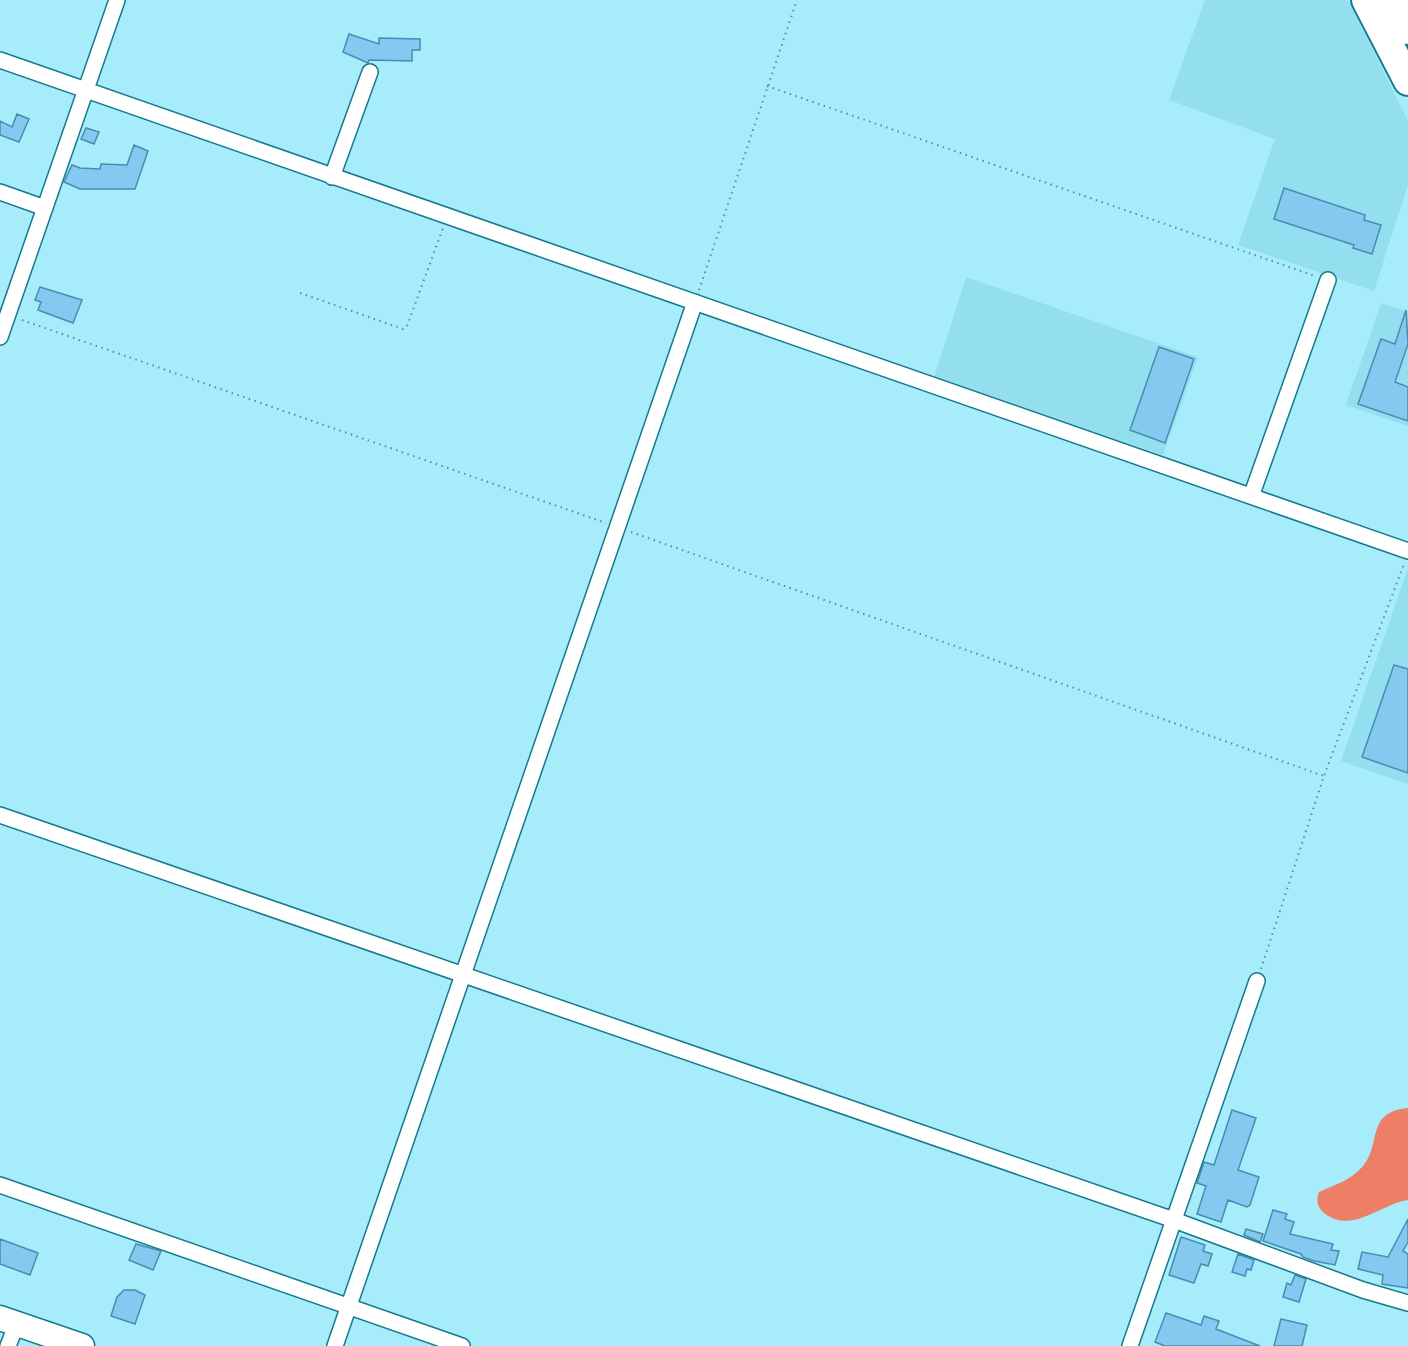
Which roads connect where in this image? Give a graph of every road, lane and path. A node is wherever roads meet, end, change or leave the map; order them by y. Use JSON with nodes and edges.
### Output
{"nodes":[{"id":1,"x":117,"y":0,"type":"edge"},
{"id":2,"x":797,"y":0,"type":"edge"},
{"id":3,"x":1366,"y":0,"type":"edge"},
{"id":4,"x":1393,"y":0,"type":"edge"},
{"id":5,"x":1408,"y":30,"type":"edge"},
{"id":6,"x":0,"y":60,"type":"edge"},
{"id":7,"x":370,"y":72,"type":"dead end"},
{"id":8,"x":1408,"y":81,"type":"edge"},
{"id":9,"x":767,"y":86,"type":"junction"},
{"id":10,"x":86,"y":88,"type":"junction"},
{"id":11,"x":332,"y":177,"type":"junction"},
{"id":12,"x":0,"y":192,"type":"edge"},
{"id":13,"x":45,"y":208,"type":"junction"},
{"id":14,"x":447,"y":217,"type":"junction"},
{"id":15,"x":1328,"y":280,"type":"joint"},
{"id":16,"x":300,"y":293,"type":"dead end"},
{"id":17,"x":695,"y":302,"type":"junction"},
{"id":18,"x":8,"y":315,"type":"junction"},
{"id":19,"x":0,"y":337,"type":"edge"},
{"id":20,"x":1252,"y":494,"type":"junction"},
{"id":21,"x":619,"y":527,"type":"junction"},
{"id":22,"x":1406,"y":557,"type":"edge"},
{"id":23,"x":1324,"y":776,"type":"junction"},
{"id":24,"x":0,"y":815,"type":"edge"},
{"id":25,"x":461,"y":976,"type":"junction"},
{"id":26,"x":1257,"y":981,"type":"joint"},
{"id":27,"x":0,"y":1185,"type":"edge"},
{"id":28,"x":1174,"y":1220,"type":"junction"},
{"id":29,"x":1408,"y":1303,"type":"edge"},
{"id":30,"x":349,"y":1306,"type":"junction"},
{"id":31,"x":8,"y":1320,"type":"edge"},
{"id":32,"x":8,"y":1346,"type":"edge"},
{"id":33,"x":82,"y":1346,"type":"edge"},
{"id":34,"x":335,"y":1346,"type":"edge"},
{"id":35,"x":462,"y":1346,"type":"edge"},
{"id":36,"x":1130,"y":1346,"type":"edge"}],
"edges":[{"from":1,"to":10,"type":"street"},
{"from":2,"to":9,"type":"path"},
{"from":3,"to":8,"type":"highway"},
{"from":4,"to":5,"type":"highway"},
{"from":6,"to":10,"type":"street"},
{"from":7,"to":11,"type":"street"},
{"from":9,"to":15,"type":"path"},
{"from":9,"to":17,"type":"path"},
{"from":10,"to":11,"type":"street"},
{"from":10,"to":13,"type":"street"},
{"from":11,"to":14,"type":"street"},
{"from":12,"to":13,"type":"street"},
{"from":13,"to":18,"type":"street"},
{"from":14,"to":16,"type":"path"},
{"from":14,"to":17,"type":"street"},
{"from":15,"to":20,"type":"street"},
{"from":17,"to":20,"type":"street"},
{"from":17,"to":21,"type":"street"},
{"from":18,"to":19,"type":"street"},
{"from":18,"to":21,"type":"path"},
{"from":20,"to":22,"type":"street"},
{"from":21,"to":23,"type":"path"},
{"from":21,"to":25,"type":"street"},
{"from":22,"to":23,"type":"path"},
{"from":23,"to":26,"type":"path"},
{"from":24,"to":25,"type":"street"},
{"from":25,"to":28,"type":"street"},
{"from":25,"to":30,"type":"street"},
{"from":26,"to":28,"type":"street"},
{"from":27,"to":30,"type":"street"},
{"from":28,"to":29,"type":"street"},
{"from":28,"to":36,"type":"street"},
{"from":30,"to":34,"type":"street"},
{"from":30,"to":35,"type":"street"},
{"from":31,"to":32,"type":"street"},
{"from":31,"to":33,"type":"main road"}]}
